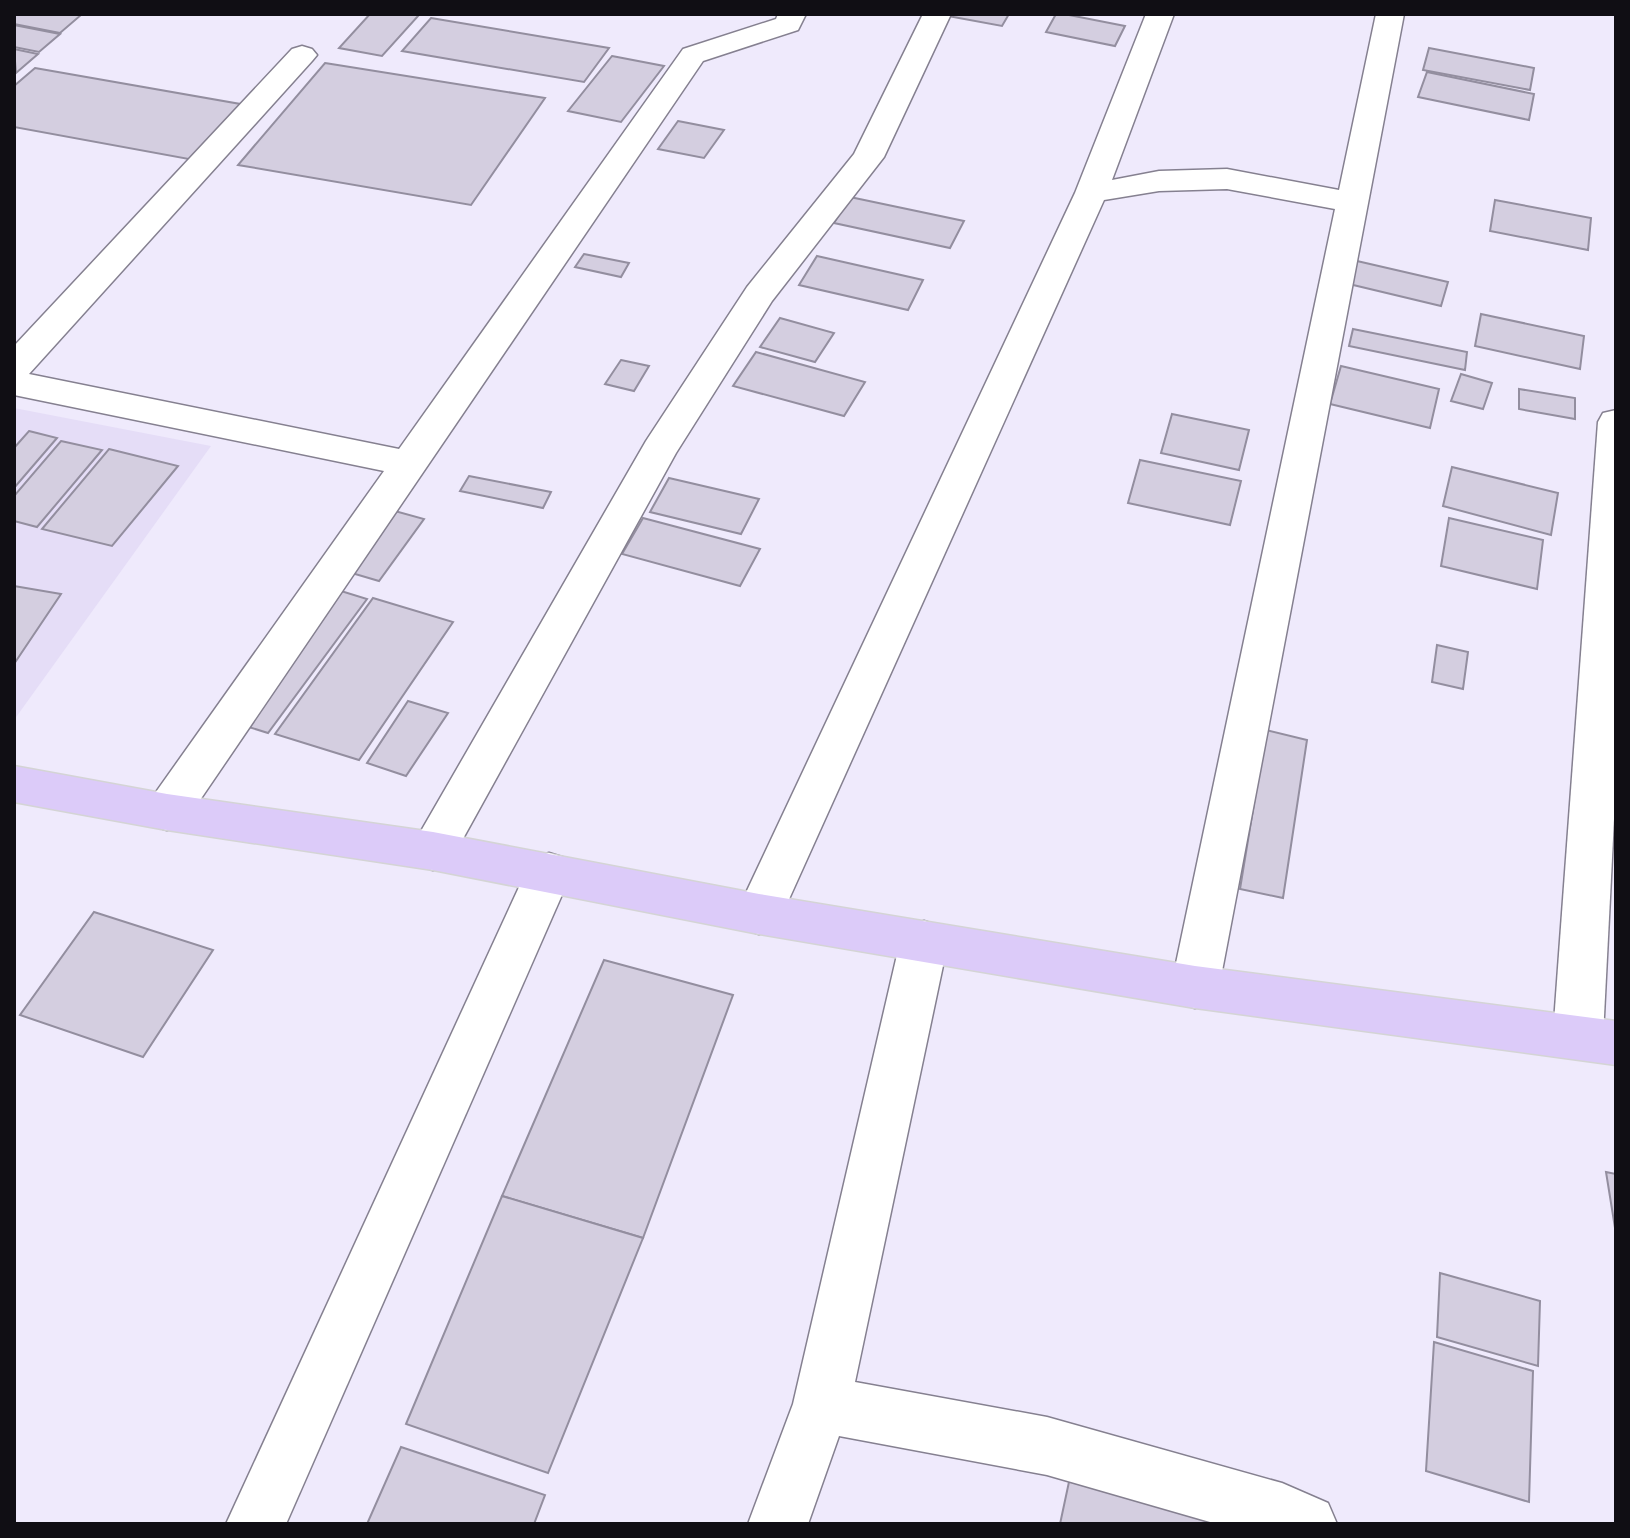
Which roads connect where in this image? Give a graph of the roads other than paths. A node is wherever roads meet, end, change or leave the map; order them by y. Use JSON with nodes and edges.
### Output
{"nodes":[{"id":1,"x":792,"y":14,"type":"edge"},
{"id":2,"x":937,"y":14,"type":"edge"},
{"id":3,"x":1160,"y":14,"type":"edge"},
{"id":4,"x":1390,"y":14,"type":"edge"},
{"id":5,"x":302,"y":55,"type":"dead end"},
{"id":6,"x":1091,"y":193,"type":"junction"},
{"id":7,"x":1350,"y":202,"type":"junction"},
{"id":8,"x":14,"y":368,"type":"edge"},
{"id":9,"x":14,"y":383,"type":"edge"},
{"id":10,"x":1616,"y":422,"type":"edge"},
{"id":11,"x":407,"y":463,"type":"junction"},
{"id":12,"x":1608,"y":658,"type":"edge"},
{"id":13,"x":14,"y":784,"type":"edge"},
{"id":14,"x":167,"y":812,"type":"junction"},
{"id":15,"x":433,"y":851,"type":"junction"},
{"id":16,"x":549,"y":872,"type":"junction"},
{"id":17,"x":759,"y":914,"type":"junction"},
{"id":18,"x":924,"y":942,"type":"junction"},
{"id":19,"x":1195,"y":987,"type":"junction"},
{"id":20,"x":1597,"y":1039,"type":"edge"},
{"id":21,"x":822,"y":1404,"type":"junction"},
{"id":22,"x":1290,"y":1520,"type":"edge"},
{"id":23,"x":256,"y":1524,"type":"edge"},
{"id":24,"x":778,"y":1524,"type":"edge"}],
"edges":[{"from":1,"to":11,"type":"street"},
{"from":2,"to":15,"type":"street"},
{"from":3,"to":6,"type":"street"},
{"from":4,"to":7,"type":"street"},
{"from":5,"to":8,"type":"street"},
{"from":6,"to":7,"type":"street"},
{"from":6,"to":17,"type":"street"},
{"from":7,"to":19,"type":"street"},
{"from":9,"to":11,"type":"street"},
{"from":10,"to":12,"type":"street"},
{"from":11,"to":14,"type":"street"},
{"from":12,"to":20,"type":"street"},
{"from":13,"to":14,"type":"main road"},
{"from":14,"to":15,"type":"main road"},
{"from":15,"to":16,"type":"main road"},
{"from":16,"to":17,"type":"main road"},
{"from":16,"to":23,"type":"street"},
{"from":17,"to":18,"type":"main road"},
{"from":18,"to":19,"type":"main road"},
{"from":18,"to":21,"type":"street"},
{"from":19,"to":20,"type":"main road"},
{"from":21,"to":22,"type":"street"},
{"from":21,"to":24,"type":"street"}]}
